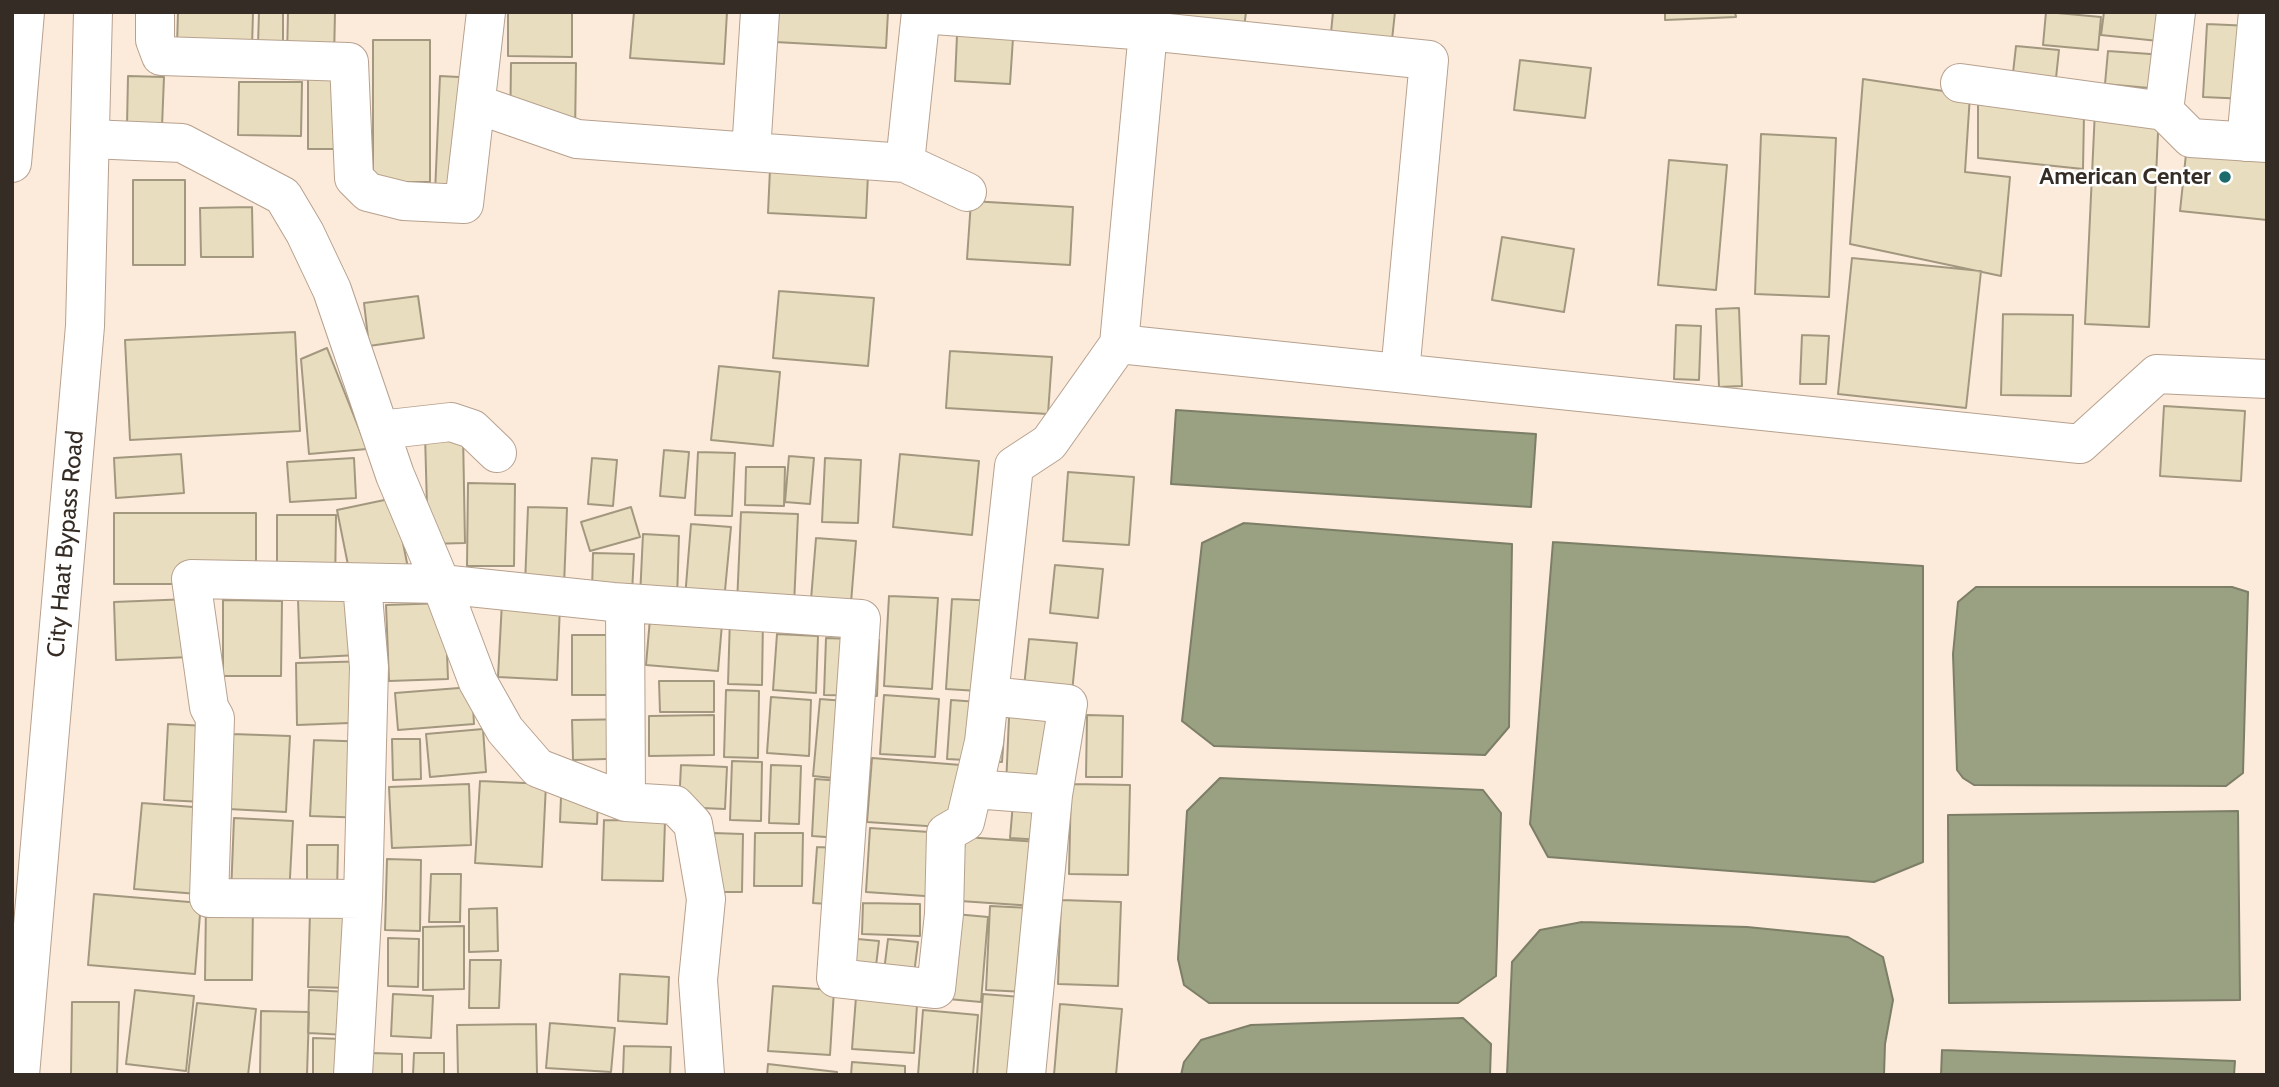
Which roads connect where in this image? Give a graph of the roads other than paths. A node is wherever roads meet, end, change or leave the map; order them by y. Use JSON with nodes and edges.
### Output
{"nodes":[{"id":1,"x":25,"y":12,"type":"edge"},
{"id":2,"x":93,"y":12,"type":"edge"},
{"id":3,"x":155,"y":12,"type":"edge"},
{"id":4,"x":486,"y":12,"type":"edge"},
{"id":5,"x":760,"y":12,"type":"edge"},
{"id":6,"x":2176,"y":12,"type":"edge"},
{"id":7,"x":2258,"y":12,"type":"edge"},
{"id":8,"x":921,"y":13,"type":"edge"},
{"id":9,"x":1148,"y":31,"type":"junction"},
{"id":10,"x":1959,"y":83,"type":"dead end"},
{"id":11,"x":476,"y":104,"type":"junction"},
{"id":12,"x":2164,"y":111,"type":"junction"},
{"id":13,"x":90,"y":139,"type":"junction"},
{"id":14,"x":2256,"y":143,"type":"edge"},
{"id":15,"x":751,"y":152,"type":"junction"},
{"id":16,"x":12,"y":161,"type":"edge"},
{"id":17,"x":905,"y":163,"type":"junction"},
{"id":18,"x":967,"y":192,"type":"dead end"},
{"id":19,"x":1119,"y":344,"type":"junction"},
{"id":20,"x":1399,"y":373,"type":"junction"},
{"id":21,"x":2267,"y":379,"type":"edge"},
{"id":22,"x":380,"y":430,"type":"junction"},
{"id":23,"x":497,"y":453,"type":"dead end"},
{"id":24,"x":362,"y":583,"type":"junction"},
{"id":25,"x":441,"y":584,"type":"junction"},
{"id":26,"x":625,"y":603,"type":"junction"},
{"id":27,"x":989,"y":696,"type":"junction"},
{"id":28,"x":973,"y":789,"type":"junction"},
{"id":29,"x":1053,"y":795,"type":"junction"},
{"id":30,"x":626,"y":802,"type":"junction"},
{"id":31,"x":363,"y":899,"type":"junction"},
{"id":32,"x":20,"y":1075,"type":"edge"},
{"id":33,"x":353,"y":1075,"type":"edge"},
{"id":34,"x":705,"y":1075,"type":"edge"},
{"id":35,"x":1026,"y":1075,"type":"edge"}],
"edges":[{"from":1,"to":16,"type":"street"},
{"from":2,"to":13,"type":"street","name":"City Haat Bypass Road"},
{"from":3,"to":11,"type":"street"},
{"from":4,"to":11,"type":"street"},
{"from":5,"to":15,"type":"street"},
{"from":6,"to":12,"type":"street"},
{"from":7,"to":14,"type":"street"},
{"from":8,"to":9,"type":"street"},
{"from":8,"to":17,"type":"street"},
{"from":9,"to":19,"type":"street"},
{"from":9,"to":20,"type":"street"},
{"from":10,"to":12,"type":"street"},
{"from":11,"to":15,"type":"street"},
{"from":12,"to":14,"type":"street"},
{"from":13,"to":22,"type":"street"},
{"from":13,"to":32,"type":"street","name":"City Haat Bypass Road"},
{"from":15,"to":17,"type":"street"},
{"from":17,"to":18,"type":"street"},
{"from":19,"to":20,"type":"street"},
{"from":19,"to":27,"type":"street"},
{"from":20,"to":21,"type":"street"},
{"from":22,"to":23,"type":"street"},
{"from":22,"to":25,"type":"street"},
{"from":24,"to":25,"type":"street"},
{"from":24,"to":31,"type":"street"},
{"from":24,"to":31,"type":"street"},
{"from":25,"to":26,"type":"street"},
{"from":25,"to":30,"type":"street"},
{"from":26,"to":28,"type":"street"},
{"from":26,"to":30,"type":"street"},
{"from":27,"to":28,"type":"street"},
{"from":27,"to":29,"type":"street"},
{"from":28,"to":29,"type":"street"},
{"from":29,"to":35,"type":"street"},
{"from":30,"to":34,"type":"street"},
{"from":31,"to":33,"type":"street"}]}
